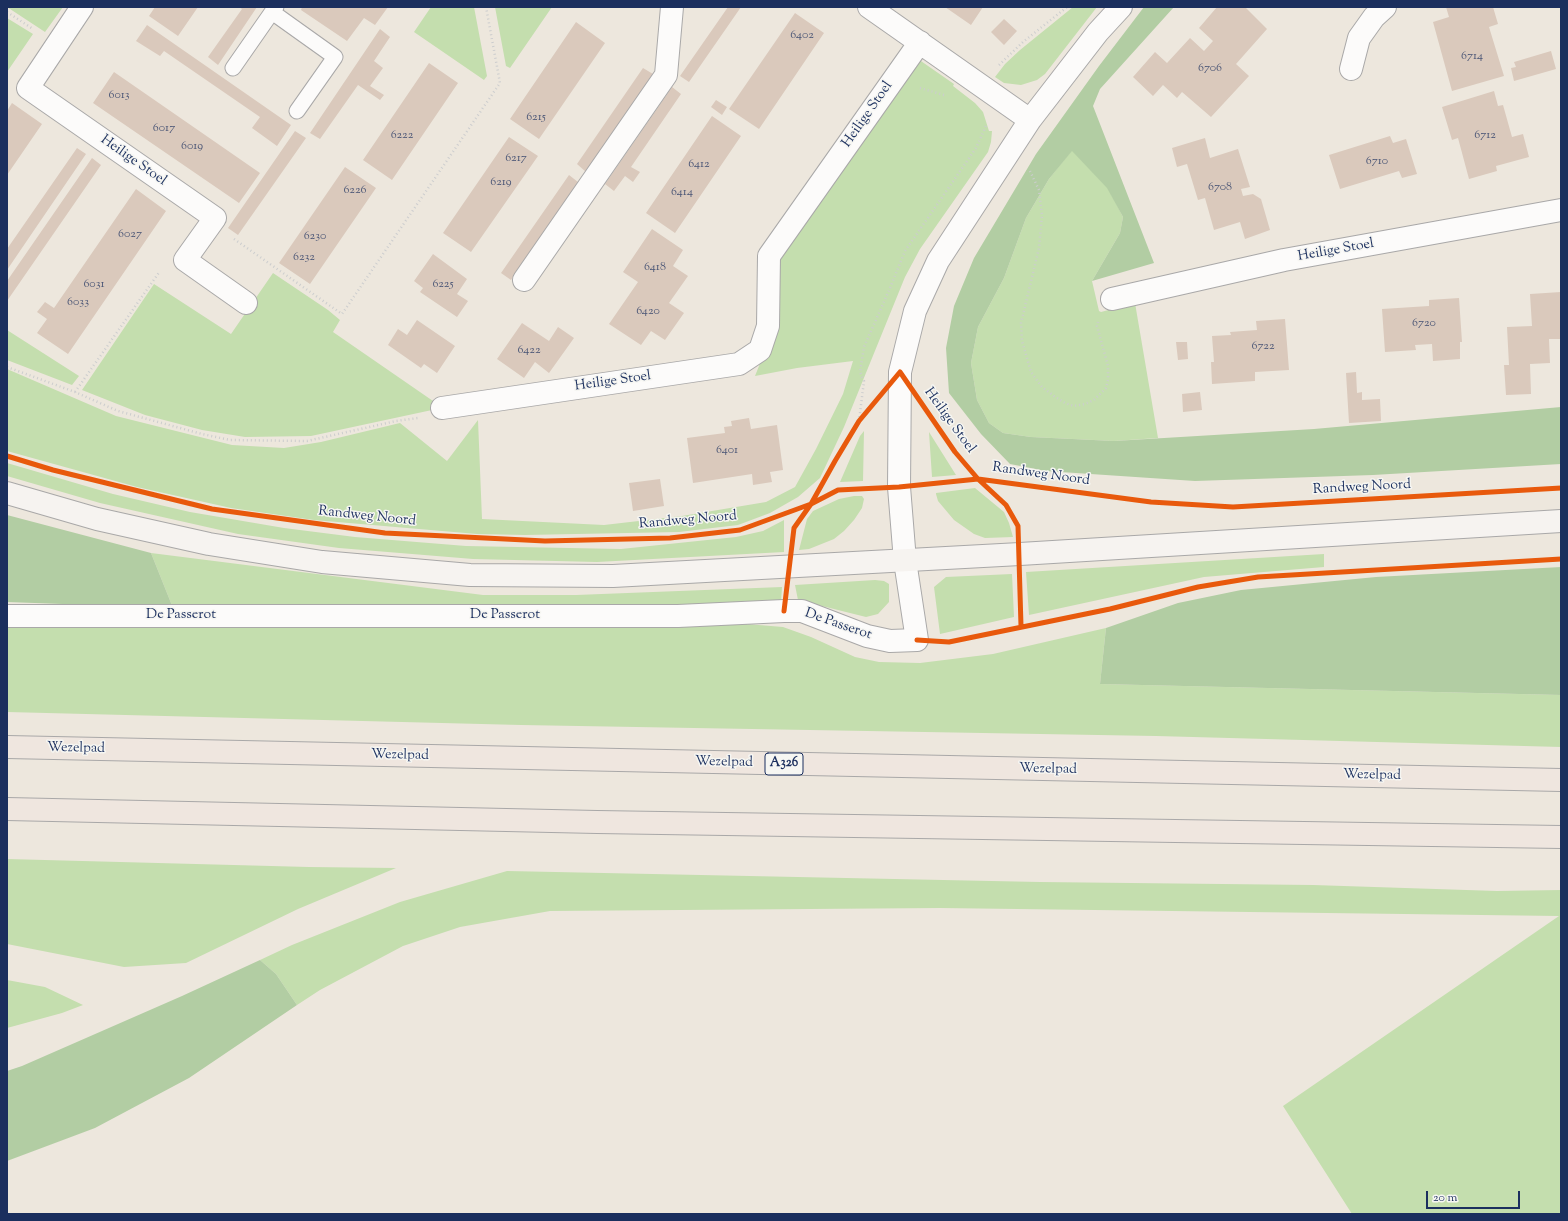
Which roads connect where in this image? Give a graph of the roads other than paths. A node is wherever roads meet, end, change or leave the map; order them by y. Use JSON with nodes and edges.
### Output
{"nodes":[{"id":1,"x":82,"y":7,"type":"edge"},
{"id":2,"x":672,"y":7,"type":"edge"},
{"id":3,"x":869,"y":7,"type":"edge"},
{"id":4,"x":1121,"y":7,"type":"edge"},
{"id":5,"x":1385,"y":7,"type":"edge"},
{"id":6,"x":274,"y":10,"type":"edge"},
{"id":7,"x":920,"y":42,"type":"junction"},
{"id":8,"x":233,"y":68,"type":"dead end"},
{"id":9,"x":1351,"y":69,"type":"dead end"},
{"id":10,"x":297,"y":111,"type":"dead end"},
{"id":11,"x":1030,"y":120,"type":"junction"},
{"id":12,"x":1561,"y":210,"type":"edge"},
{"id":13,"x":524,"y":280,"type":"dead end"},
{"id":14,"x":1112,"y":299,"type":"road end"},
{"id":15,"x":246,"y":302,"type":"dead end"},
{"id":16,"x":442,"y":408,"type":"road end"},
{"id":17,"x":7,"y":493,"type":"edge"},
{"id":18,"x":1561,"y":521,"type":"edge"},
{"id":19,"x":905,"y":561,"type":"junction"},
{"id":20,"x":7,"y":616,"type":"edge"},
{"id":21,"x":7,"y":747,"type":"edge"},
{"id":22,"x":1561,"y":780,"type":"edge"},
{"id":23,"x":7,"y":809,"type":"edge"},
{"id":24,"x":1561,"y":837,"type":"edge"}],
"edges":[{"from":1,"to":15,"type":"street","name":"Heilige Stoel"},
{"from":2,"to":13,"type":"street"},
{"from":3,"to":7,"type":"street"},
{"from":4,"to":11,"type":"street","name":"Heilige Stoel"},
{"from":5,"to":9,"type":"street"},
{"from":6,"to":8,"type":"lane"},
{"from":6,"to":10,"type":"lane"},
{"from":7,"to":11,"type":"street"},
{"from":7,"to":16,"type":"street","name":"Heilige Stoel"},
{"from":11,"to":19,"type":"street","name":"Heilige Stoel"},
{"from":12,"to":14,"type":"street","name":"Heilige Stoel"},
{"from":17,"to":19,"type":"main road"},
{"from":18,"to":19,"type":"main road"},
{"from":19,"to":20,"type":"street","name":"De Passerot"},
{"from":21,"to":22,"type":"highway","name":"Wezelpad","number":"A326"},
{"from":23,"to":24,"type":"highway"}]}
